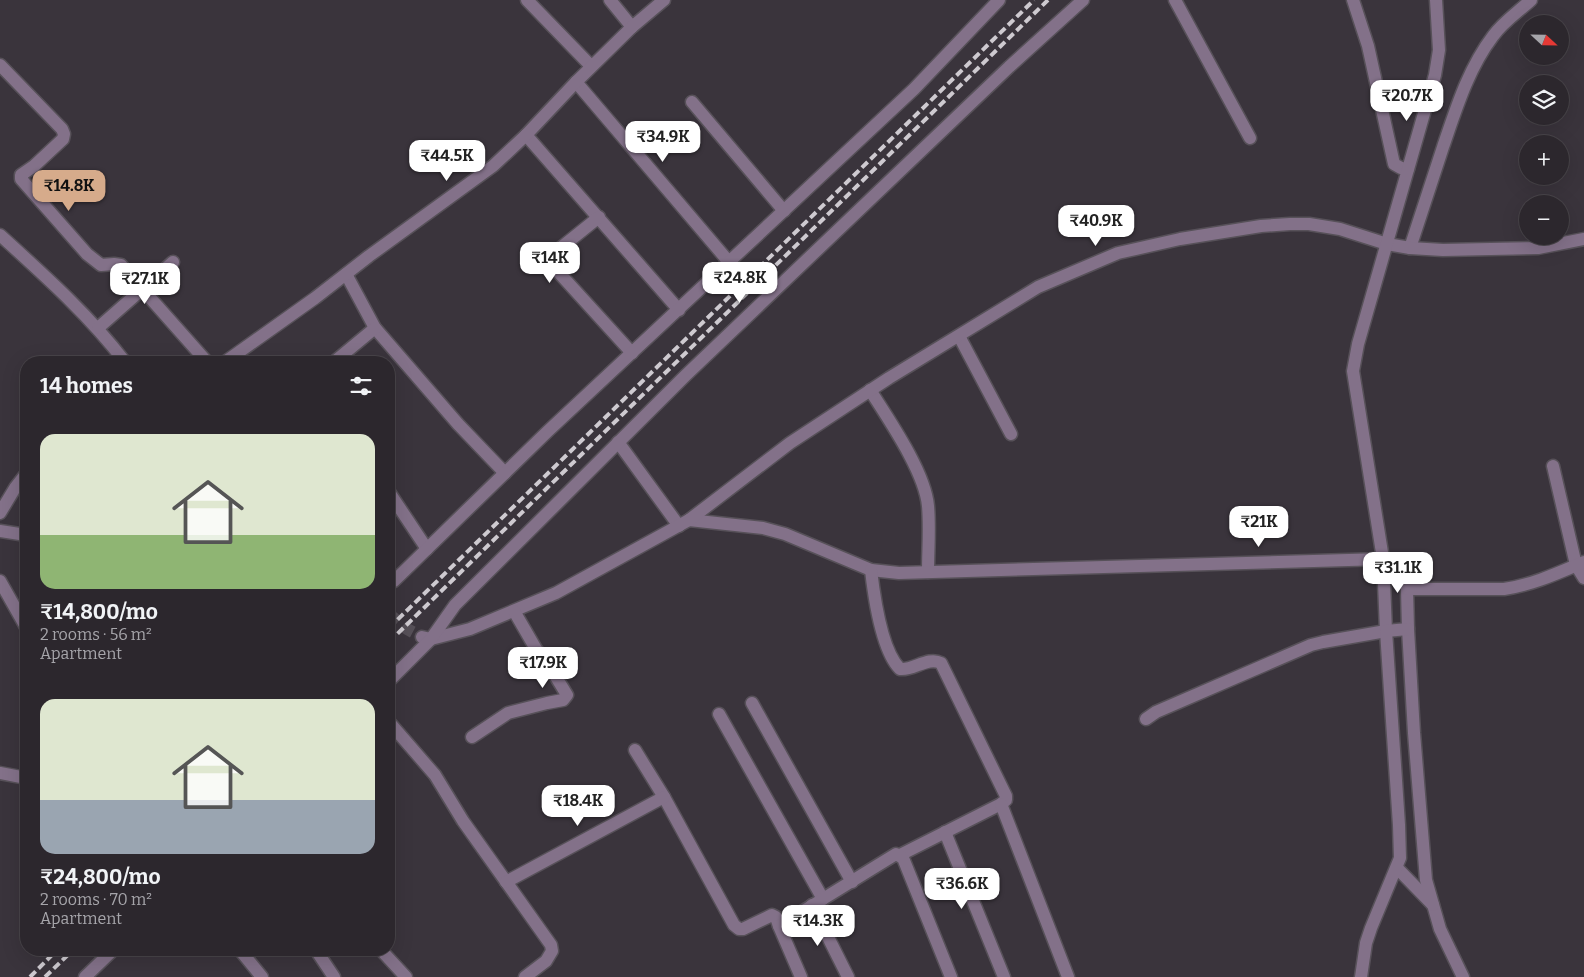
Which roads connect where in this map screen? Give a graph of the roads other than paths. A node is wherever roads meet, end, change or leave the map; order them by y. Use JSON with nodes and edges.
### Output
{"nodes":[{"id":1,"x":527,"y":0,"type":"edge"},
{"id":2,"x":610,"y":0,"type":"edge"},
{"id":3,"x":664,"y":0,"type":"edge"},
{"id":4,"x":999,"y":0,"type":"edge"},
{"id":5,"x":1082,"y":0,"type":"edge"},
{"id":6,"x":1175,"y":0,"type":"edge"},
{"id":7,"x":1353,"y":0,"type":"edge"},
{"id":8,"x":1436,"y":0,"type":"edge"},
{"id":9,"x":1531,"y":0,"type":"edge"},
{"id":10,"x":632,"y":26,"type":"junction"},
{"id":11,"x":0,"y":66,"type":"edge"},
{"id":12,"x":591,"y":66,"type":"junction"},
{"id":13,"x":576,"y":82,"type":"junction"},
{"id":14,"x":692,"y":102,"type":"dead end"},
{"id":15,"x":526,"y":135,"type":"junction"},
{"id":16,"x":1250,"y":138,"type":"dead end"},
{"id":17,"x":1408,"y":169,"type":"junction"},
{"id":18,"x":784,"y":211,"type":"junction"},
{"id":19,"x":599,"y":218,"type":"junction"},
{"id":20,"x":0,"y":235,"type":"edge"},
{"id":21,"x":1584,"y":239,"type":"edge"},
{"id":22,"x":1387,"y":244,"type":"junction"},
{"id":23,"x":1410,"y":248,"type":"junction"},
{"id":24,"x":174,"y":262,"type":"dead end"},
{"id":25,"x":729,"y":262,"type":"junction"},
{"id":26,"x":346,"y":274,"type":"junction"},
{"id":27,"x":141,"y":290,"type":"junction"},
{"id":28,"x":679,"y":310,"type":"junction"},
{"id":29,"x":98,"y":328,"type":"junction"},
{"id":30,"x":374,"y":328,"type":"junction"},
{"id":31,"x":959,"y":336,"type":"junction"},
{"id":32,"x":632,"y":353,"type":"junction"},
{"id":33,"x":120,"y":356,"type":"edge"},
{"id":34,"x":202,"y":356,"type":"edge"},
{"id":35,"x":233,"y":356,"type":"edge"},
{"id":36,"x":341,"y":356,"type":"edge"},
{"id":37,"x":870,"y":390,"type":"junction"},
{"id":38,"x":1011,"y":434,"type":"dead end"},
{"id":39,"x":618,"y":442,"type":"junction"},
{"id":40,"x":1553,"y":466,"type":"dead end"},
{"id":41,"x":505,"y":473,"type":"junction"},
{"id":42,"x":20,"y":482,"type":"edge"},
{"id":43,"x":395,"y":501,"type":"edge"},
{"id":44,"x":0,"y":513,"type":"edge"},
{"id":45,"x":684,"y":523,"type":"junction"},
{"id":46,"x":0,"y":531,"type":"edge"},
{"id":47,"x":20,"y":534,"type":"edge"},
{"id":48,"x":427,"y":549,"type":"junction"},
{"id":49,"x":1383,"y":559,"type":"junction"},
{"id":50,"x":1580,"y":563,"type":"edge"},
{"id":51,"x":871,"y":570,"type":"junction"},
{"id":52,"x":928,"y":572,"type":"junction"},
{"id":53,"x":1584,"y":578,"type":"edge"},
{"id":54,"x":395,"y":580,"type":"edge"},
{"id":55,"x":0,"y":581,"type":"edge"},
{"id":56,"x":1407,"y":589,"type":"junction"},
{"id":57,"x":514,"y":611,"type":"junction"},
{"id":58,"x":20,"y":616,"type":"edge"},
{"id":59,"x":1408,"y":629,"type":"junction"},
{"id":60,"x":1386,"y":630,"type":"junction"},
{"id":61,"x":427,"y":638,"type":"junction"},
{"id":62,"x":395,"y":674,"type":"edge"},
{"id":63,"x":752,"y":703,"type":"dead end"},
{"id":64,"x":719,"y":714,"type":"dead end"},
{"id":65,"x":1146,"y":719,"type":"dead end"},
{"id":66,"x":395,"y":729,"type":"edge"},
{"id":67,"x":472,"y":737,"type":"dead end"},
{"id":68,"x":635,"y":750,"type":"dead end"},
{"id":69,"x":0,"y":773,"type":"edge"},
{"id":70,"x":20,"y":777,"type":"edge"},
{"id":71,"x":664,"y":797,"type":"junction"},
{"id":72,"x":1001,"y":804,"type":"junction"},
{"id":73,"x":945,"y":832,"type":"junction"},
{"id":74,"x":900,"y":855,"type":"junction"},
{"id":75,"x":1396,"y":868,"type":"junction"},
{"id":76,"x":506,"y":882,"type":"junction"},
{"id":77,"x":852,"y":882,"type":"junction"},
{"id":78,"x":817,"y":902,"type":"junction"},
{"id":79,"x":1432,"y":904,"type":"junction"},
{"id":80,"x":780,"y":926,"type":"junction"},
{"id":81,"x":107,"y":956,"type":"edge"},
{"id":82,"x":245,"y":956,"type":"edge"},
{"id":83,"x":320,"y":956,"type":"edge"},
{"id":84,"x":387,"y":956,"type":"edge"},
{"id":85,"x":85,"y":977,"type":"edge"},
{"id":86,"x":262,"y":977,"type":"edge"},
{"id":87,"x":334,"y":977,"type":"edge"},
{"id":88,"x":406,"y":977,"type":"edge"},
{"id":89,"x":524,"y":977,"type":"edge"},
{"id":90,"x":801,"y":977,"type":"edge"},
{"id":91,"x":848,"y":977,"type":"edge"},
{"id":92,"x":951,"y":977,"type":"edge"},
{"id":93,"x":1004,"y":977,"type":"edge"},
{"id":94,"x":1068,"y":977,"type":"edge"},
{"id":95,"x":1361,"y":977,"type":"edge"},
{"id":96,"x":1463,"y":977,"type":"edge"}],
"edges":[{"from":1,"to":12,"type":"street"},
{"from":2,"to":10,"type":"street"},
{"from":3,"to":10,"type":"street"},
{"from":4,"to":18,"type":"street"},
{"from":5,"to":39,"type":"street"},
{"from":6,"to":16,"type":"street"},
{"from":7,"to":17,"type":"street"},
{"from":8,"to":17,"type":"street"},
{"from":9,"to":23,"type":"street"},
{"from":10,"to":12,"type":"street"},
{"from":11,"to":27,"type":"street"},
{"from":12,"to":13,"type":"street"},
{"from":13,"to":15,"type":"street"},
{"from":13,"to":25,"type":"street"},
{"from":14,"to":18,"type":"street"},
{"from":15,"to":19,"type":"street"},
{"from":15,"to":26,"type":"street"},
{"from":17,"to":22,"type":"street"},
{"from":18,"to":25,"type":"street"},
{"from":19,"to":28,"type":"street"},
{"from":19,"to":32,"type":"street"},
{"from":20,"to":29,"type":"street"},
{"from":21,"to":23,"type":"street"},
{"from":22,"to":23,"type":"street"},
{"from":22,"to":31,"type":"street"},
{"from":22,"to":49,"type":"street"},
{"from":24,"to":27,"type":"street"},
{"from":25,"to":28,"type":"street"},
{"from":26,"to":30,"type":"street"},
{"from":26,"to":35,"type":"street"},
{"from":27,"to":29,"type":"street"},
{"from":27,"to":34,"type":"street"},
{"from":28,"to":32,"type":"street"},
{"from":29,"to":33,"type":"street"},
{"from":30,"to":36,"type":"street"},
{"from":30,"to":41,"type":"street"},
{"from":31,"to":37,"type":"street"},
{"from":31,"to":38,"type":"street"},
{"from":32,"to":41,"type":"street"},
{"from":37,"to":45,"type":"street"},
{"from":37,"to":52,"type":"street"},
{"from":39,"to":45,"type":"street"},
{"from":39,"to":61,"type":"street"},
{"from":40,"to":50,"type":"street"},
{"from":41,"to":48,"type":"street"},
{"from":42,"to":44,"type":"street"},
{"from":43,"to":48,"type":"street"},
{"from":45,"to":51,"type":"street"},
{"from":45,"to":57,"type":"street"},
{"from":46,"to":47,"type":"street"},
{"from":48,"to":54,"type":"street"},
{"from":49,"to":52,"type":"street"},
{"from":49,"to":56,"type":"street"},
{"from":49,"to":60,"type":"street"},
{"from":50,"to":53,"type":"street"},
{"from":50,"to":56,"type":"street"},
{"from":51,"to":52,"type":"street"},
{"from":51,"to":72,"type":"street"},
{"from":55,"to":58,"type":"street"},
{"from":56,"to":59,"type":"street"},
{"from":57,"to":61,"type":"street"},
{"from":57,"to":67,"type":"street"},
{"from":59,"to":60,"type":"street"},
{"from":59,"to":79,"type":"street"},
{"from":60,"to":65,"type":"street"},
{"from":60,"to":75,"type":"street"},
{"from":61,"to":62,"type":"street"},
{"from":63,"to":77,"type":"street"},
{"from":64,"to":78,"type":"street"},
{"from":66,"to":76,"type":"street"},
{"from":68,"to":71,"type":"street"},
{"from":69,"to":70,"type":"street"},
{"from":71,"to":76,"type":"street"},
{"from":71,"to":80,"type":"street"},
{"from":72,"to":73,"type":"street"},
{"from":72,"to":94,"type":"street"},
{"from":73,"to":74,"type":"street"},
{"from":73,"to":93,"type":"street"},
{"from":74,"to":77,"type":"street"},
{"from":74,"to":92,"type":"street"},
{"from":75,"to":79,"type":"street"},
{"from":75,"to":95,"type":"street"},
{"from":76,"to":89,"type":"street"},
{"from":77,"to":78,"type":"street"},
{"from":78,"to":80,"type":"street"},
{"from":78,"to":91,"type":"street"},
{"from":79,"to":96,"type":"street"},
{"from":80,"to":90,"type":"street"},
{"from":81,"to":85,"type":"street"},
{"from":82,"to":86,"type":"street"},
{"from":83,"to":87,"type":"street"},
{"from":84,"to":88,"type":"street"}]}
